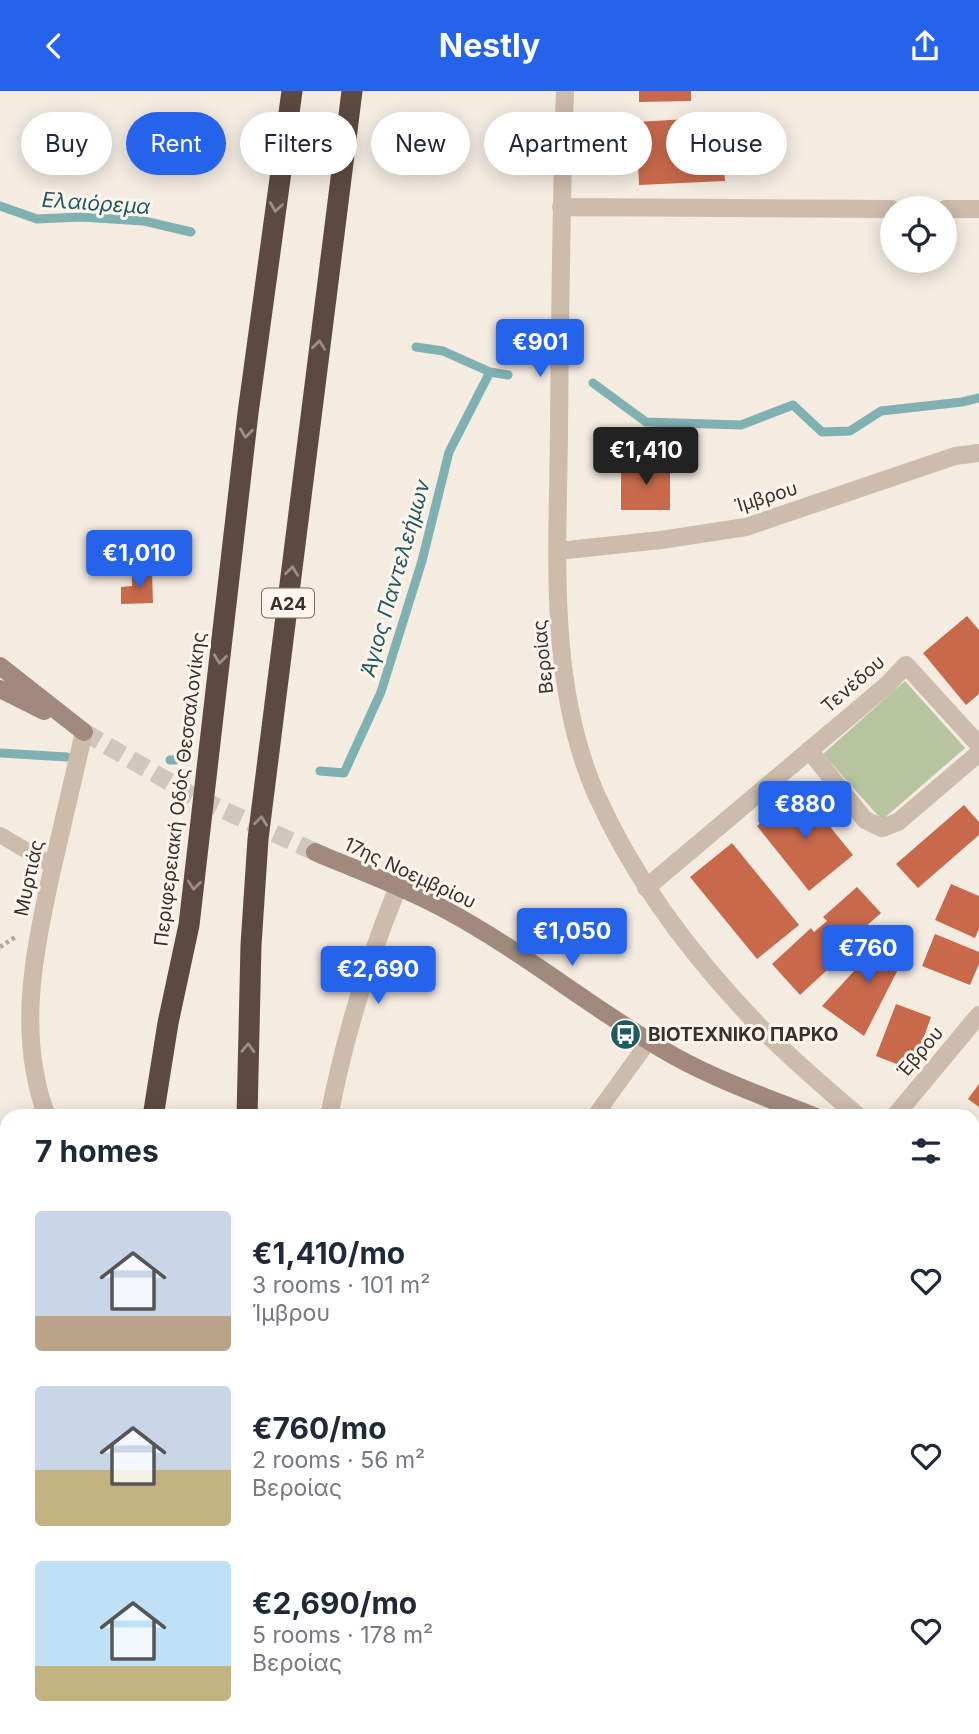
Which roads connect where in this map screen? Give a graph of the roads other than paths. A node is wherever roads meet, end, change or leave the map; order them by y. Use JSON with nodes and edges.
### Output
{"nodes":[{"id":1,"x":292,"y":91,"type":"edge"},
{"id":2,"x":352,"y":91,"type":"edge"},
{"id":3,"x":565,"y":91,"type":"edge"},
{"id":4,"x":561,"y":207,"type":"junction"},
{"id":5,"x":880,"y":209,"type":"edge"},
{"id":6,"x":957,"y":209,"type":"edge"},
{"id":7,"x":979,"y":209,"type":"edge"},
{"id":8,"x":979,"y":453,"type":"edge"},
{"id":9,"x":558,"y":551,"type":"junction"},
{"id":10,"x":0,"y":666,"type":"edge"},
{"id":11,"x":0,"y":689,"type":"edge"},
{"id":12,"x":84,"y":732,"type":"junction"},
{"id":13,"x":979,"y":745,"type":"edge"},
{"id":14,"x":809,"y":750,"type":"junction"},
{"id":15,"x":979,"y":753,"type":"edge"},
{"id":16,"x":0,"y":835,"type":"edge"},
{"id":17,"x":315,"y":852,"type":"tunnel mouth"},
{"id":18,"x":53,"y":866,"type":"junction"},
{"id":19,"x":398,"y":887,"type":"junction"},
{"id":20,"x":646,"y":888,"type":"junction"},
{"id":21,"x":979,"y":1015,"type":"edge"},
{"id":22,"x":649,"y":1041,"type":"junction"},
{"id":23,"x":45,"y":1109,"type":"edge"},
{"id":24,"x":154,"y":1109,"type":"edge"},
{"id":25,"x":247,"y":1109,"type":"edge"},
{"id":26,"x":331,"y":1109,"type":"edge"},
{"id":27,"x":600,"y":1109,"type":"edge"},
{"id":28,"x":781,"y":1109,"type":"edge"},
{"id":29,"x":850,"y":1109,"type":"edge"},
{"id":30,"x":901,"y":1109,"type":"edge"}],
"edges":[{"from":1,"to":24,"type":"highway","name":"Περιφερειακή Οδός Θεσσαλονίκης","one_way":true},
{"from":25,"to":2,"type":"highway","number":"Α24","one_way":true},
{"from":3,"to":4,"type":"street","name":"Βεροίας"},
{"from":4,"to":5,"type":"street"},
{"from":4,"to":9,"type":"street","name":"Βεροίας"},
{"from":6,"to":7,"type":"street"},
{"from":8,"to":9,"type":"street","name":"Ίμβρου"},
{"from":9,"to":20,"type":"street","name":"Βεροίας"},
{"from":10,"to":12,"type":"street"},
{"from":11,"to":12,"type":"street"},
{"from":12,"to":18,"type":"street","name":"Μυρτιάς"},
{"from":13,"to":14,"type":"street","name":"Τενέδου"},
{"from":14,"to":15,"type":"street"},
{"from":14,"to":20,"type":"street","name":"Τενέδου"},
{"from":16,"to":18,"type":"lane"},
{"from":17,"to":19,"type":"street","name":"17ης Νοεμβρίου"},
{"from":18,"to":23,"type":"street","name":"Μυρτιάς"},
{"from":19,"to":22,"type":"street","name":"17ης Νοεμβρίου"},
{"from":19,"to":26,"type":"street"},
{"from":20,"to":29,"type":"street","name":"Βεροίας"},
{"from":21,"to":30,"type":"street","name":"Έβρου"},
{"from":22,"to":27,"type":"lane"},
{"from":22,"to":28,"type":"street","name":"17ης Νοεμβρίου"}]}
